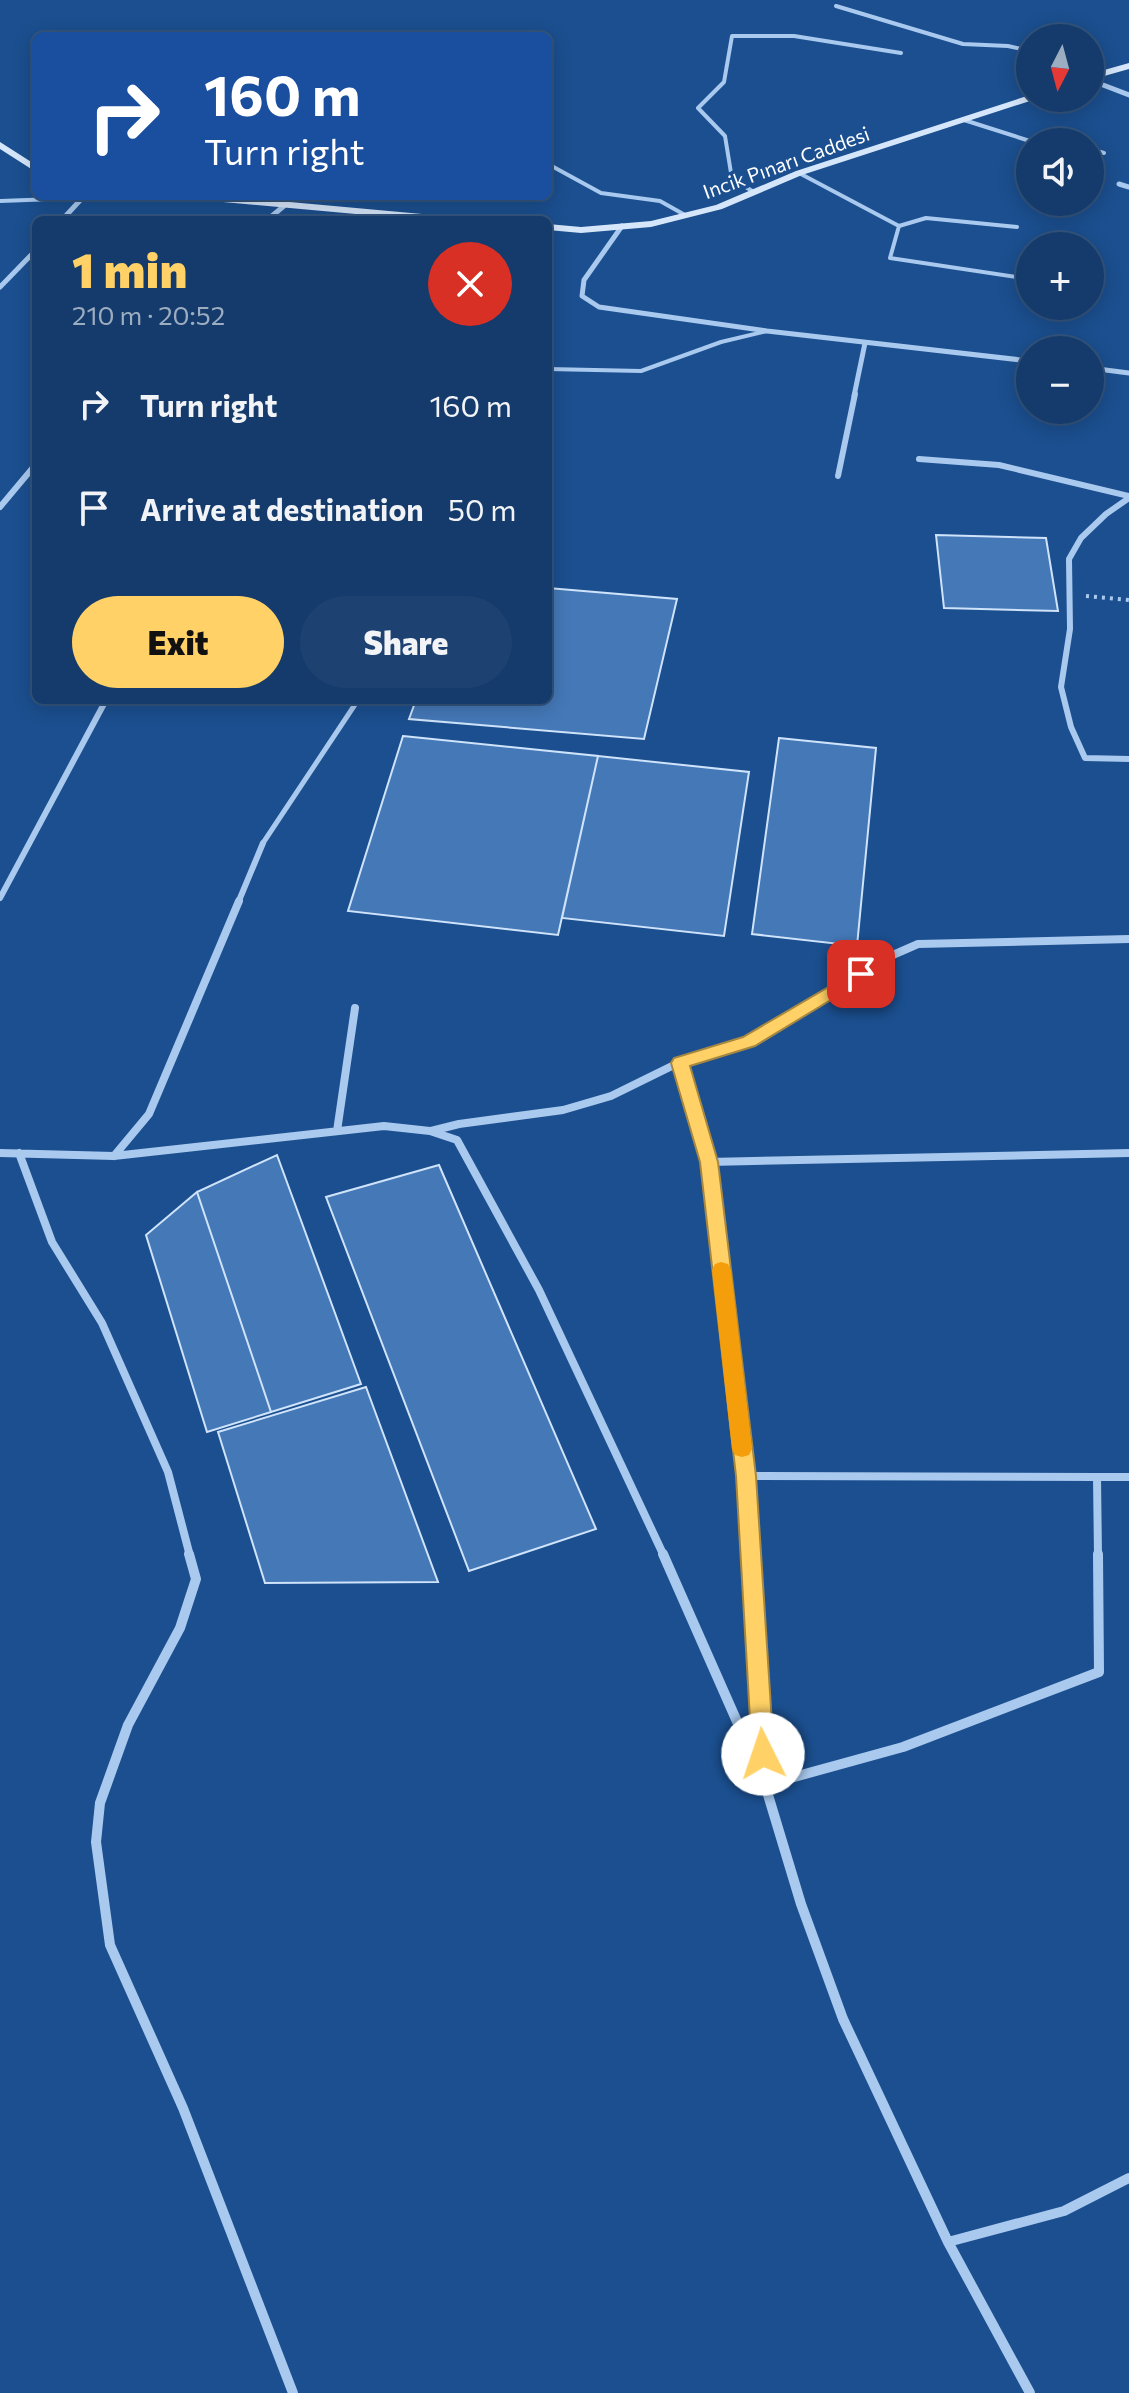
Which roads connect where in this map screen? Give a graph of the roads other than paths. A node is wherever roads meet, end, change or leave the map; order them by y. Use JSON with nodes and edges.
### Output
{"nodes":[{"id":1,"x":836,"y":6,"type":"dead end"},
{"id":2,"x":1016,"y":48,"type":"edge"},
{"id":3,"x":901,"y":53,"type":"dead end"},
{"id":4,"x":1129,"y":66,"type":"edge"},
{"id":5,"x":1104,"y":74,"type":"edge"},
{"id":6,"x":1104,"y":85,"type":"edge"},
{"id":7,"x":1129,"y":95,"type":"edge"},
{"id":8,"x":1016,"y":103,"type":"edge"},
{"id":9,"x":964,"y":120,"type":"junction"},
{"id":10,"x":1016,"y":137,"type":"edge"},
{"id":11,"x":0,"y":145,"type":"edge"},
{"id":12,"x":32,"y":166,"type":"edge"},
{"id":13,"x":552,"y":167,"type":"edge"},
{"id":14,"x":799,"y":173,"type":"junction"},
{"id":15,"x":1119,"y":184,"type":"dead end"},
{"id":16,"x":1129,"y":187,"type":"edge"},
{"id":17,"x":754,"y":192,"type":"junction"},
{"id":18,"x":32,"y":199,"type":"edge"},
{"id":19,"x":80,"y":200,"type":"edge"},
{"id":20,"x":228,"y":200,"type":"edge"},
{"id":21,"x":0,"y":201,"type":"edge"},
{"id":22,"x":284,"y":206,"type":"junction"},
{"id":23,"x":685,"y":215,"type":"junction"},
{"id":24,"x":66,"y":216,"type":"edge"},
{"id":25,"x":272,"y":216,"type":"edge"},
{"id":26,"x":372,"y":216,"type":"edge"},
{"id":27,"x":622,"y":226,"type":"junction"},
{"id":28,"x":899,"y":226,"type":"junction"},
{"id":29,"x":552,"y":227,"type":"edge"},
{"id":30,"x":1017,"y":227,"type":"dead end"},
{"id":31,"x":32,"y":254,"type":"edge"},
{"id":32,"x":1016,"y":277,"type":"edge"},
{"id":33,"x":0,"y":287,"type":"edge"},
{"id":34,"x":767,"y":331,"type":"junction"},
{"id":35,"x":865,"y":343,"type":"junction"},
{"id":36,"x":1016,"y":359,"type":"edge"},
{"id":37,"x":552,"y":369,"type":"edge"},
{"id":38,"x":1104,"y":370,"type":"edge"},
{"id":39,"x":1129,"y":373,"type":"edge"},
{"id":40,"x":919,"y":459,"type":"dead end"},
{"id":41,"x":32,"y":469,"type":"edge"},
{"id":42,"x":838,"y":476,"type":"dead end"},
{"id":43,"x":1129,"y":497,"type":"edge"},
{"id":44,"x":0,"y":507,"type":"edge"},
{"id":45,"x":104,"y":704,"type":"edge"},
{"id":46,"x":355,"y":704,"type":"edge"},
{"id":47,"x":1129,"y":759,"type":"edge"},
{"id":48,"x":263,"y":843,"type":"joint"},
{"id":49,"x":0,"y":898,"type":"edge"},
{"id":50,"x":1129,"y":939,"type":"edge"},
{"id":51,"x":355,"y":1008,"type":"dead end"},
{"id":52,"x":680,"y":1063,"type":"junction"},
{"id":53,"x":337,"y":1131,"type":"junction"},
{"id":54,"x":430,"y":1131,"type":"junction"},
{"id":55,"x":0,"y":1153,"type":"edge"},
{"id":56,"x":19,"y":1153,"type":"junction"},
{"id":57,"x":1129,"y":1153,"type":"edge"},
{"id":58,"x":114,"y":1156,"type":"junction"},
{"id":59,"x":709,"y":1162,"type":"junction"},
{"id":60,"x":746,"y":1476,"type":"junction"},
{"id":61,"x":1097,"y":1477,"type":"junction"},
{"id":62,"x":1129,"y":1477,"type":"edge"},
{"id":63,"x":765,"y":1785,"type":"junction"},
{"id":64,"x":1129,"y":2178,"type":"edge"},
{"id":65,"x":948,"y":2242,"type":"junction"},
{"id":66,"x":293,"y":2393,"type":"edge"},
{"id":67,"x":1030,"y":2393,"type":"edge"}],
"edges":[{"from":1,"to":2,"type":"lane"},
{"from":3,"to":17,"type":"lane"},
{"from":4,"to":5,"type":"main road"},
{"from":6,"to":7,"type":"street"},
{"from":8,"to":9,"type":"main road","name":"Incik Pınarı Caddesi"},
{"from":9,"to":10,"type":"lane"},
{"from":9,"to":14,"type":"main road","name":"Incik Pınarı Caddesi"},
{"from":11,"to":12,"type":"main road"},
{"from":13,"to":23,"type":"lane"},
{"from":14,"to":17,"type":"main road","name":"Incik Pınarı Caddesi"},
{"from":14,"to":28,"type":"lane"},
{"from":15,"to":16,"type":"street"},
{"from":17,"to":23,"type":"main road","name":"Incik Pınarı Caddesi"},
{"from":18,"to":21,"type":"lane"},
{"from":19,"to":24,"type":"street"},
{"from":20,"to":22,"type":"main road"},
{"from":22,"to":25,"type":"street"},
{"from":22,"to":26,"type":"main road"},
{"from":23,"to":27,"type":"main road","name":"Incik Pınarı Caddesi"},
{"from":27,"to":29,"type":"main road","name":"Incik Pınarı Caddesi"},
{"from":27,"to":34,"type":"street"},
{"from":28,"to":30,"type":"lane"},
{"from":28,"to":32,"type":"lane"},
{"from":31,"to":33,"type":"street"},
{"from":34,"to":35,"type":"street"},
{"from":34,"to":37,"type":"lane"},
{"from":35,"to":36,"type":"street"},
{"from":35,"to":42,"type":"street"},
{"from":38,"to":39,"type":"street"},
{"from":40,"to":43,"type":"street"},
{"from":41,"to":44,"type":"street"},
{"from":43,"to":47,"type":"street"},
{"from":45,"to":49,"type":"street"},
{"from":46,"to":48,"type":"lane"},
{"from":48,"to":58,"type":"street"},
{"from":50,"to":52,"type":"street"},
{"from":51,"to":53,"type":"street"},
{"from":52,"to":54,"type":"street"},
{"from":52,"to":59,"type":"street"},
{"from":53,"to":54,"type":"street"},
{"from":53,"to":58,"type":"street"},
{"from":54,"to":63,"type":"street"},
{"from":55,"to":56,"type":"street"},
{"from":56,"to":58,"type":"street"},
{"from":56,"to":66,"type":"street"},
{"from":57,"to":59,"type":"street"},
{"from":59,"to":60,"type":"street"},
{"from":60,"to":61,"type":"street"},
{"from":60,"to":63,"type":"street"},
{"from":61,"to":62,"type":"street"},
{"from":61,"to":63,"type":"street"},
{"from":63,"to":65,"type":"street"},
{"from":64,"to":65,"type":"street"},
{"from":65,"to":67,"type":"street"}]}
